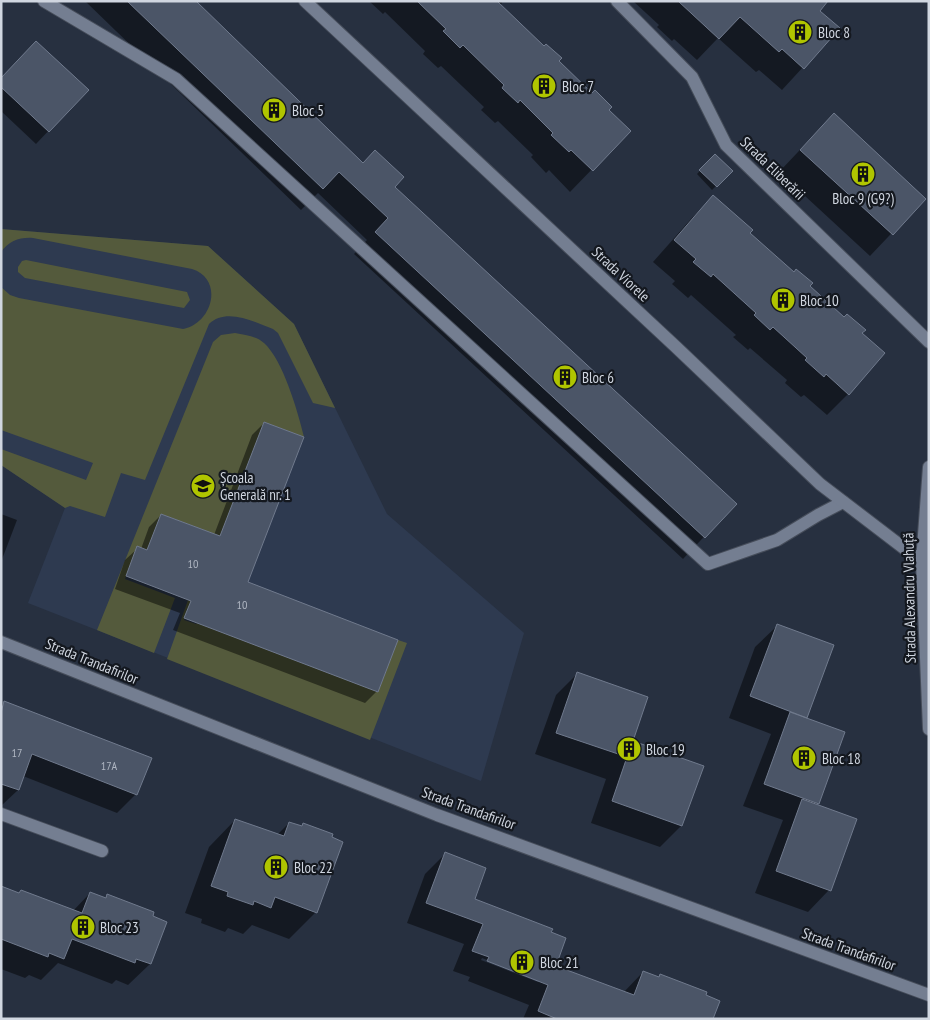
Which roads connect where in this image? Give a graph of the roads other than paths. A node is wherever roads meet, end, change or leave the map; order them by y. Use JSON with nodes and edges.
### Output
{"nodes":[{"id":1,"x":44,"y":1,"type":"edge"},
{"id":2,"x":304,"y":1,"type":"edge"},
{"id":3,"x":618,"y":1,"type":"edge"},
{"id":4,"x":929,"y":342,"type":"edge"},
{"id":5,"x":929,"y":467,"type":"edge"},
{"id":6,"x":843,"y":502,"type":"junction"},
{"id":7,"x":922,"y":562,"type":"junction"},
{"id":8,"x":1,"y":642,"type":"edge"},
{"id":9,"x":929,"y":728,"type":"edge"},
{"id":10,"x":1,"y":814,"type":"edge"},
{"id":11,"x":102,"y":851,"type":"dead end"},
{"id":12,"x":929,"y":994,"type":"edge"}],
"edges":[{"from":1,"to":6,"type":"street"},
{"from":2,"to":6,"type":"street","name":"Strada Viorele"},
{"from":3,"to":4,"type":"street","name":"Strada Eliberării"},
{"from":5,"to":7,"type":"street","name":"Strada Alexandru Vlahuță"},
{"from":6,"to":7,"type":"street","name":"Strada Viorele"},
{"from":7,"to":9,"type":"street","name":"Strada Alexandru Vlahuță"},
{"from":8,"to":12,"type":"street","name":"Strada Trandafirilor"},
{"from":10,"to":11,"type":"street"}]}
